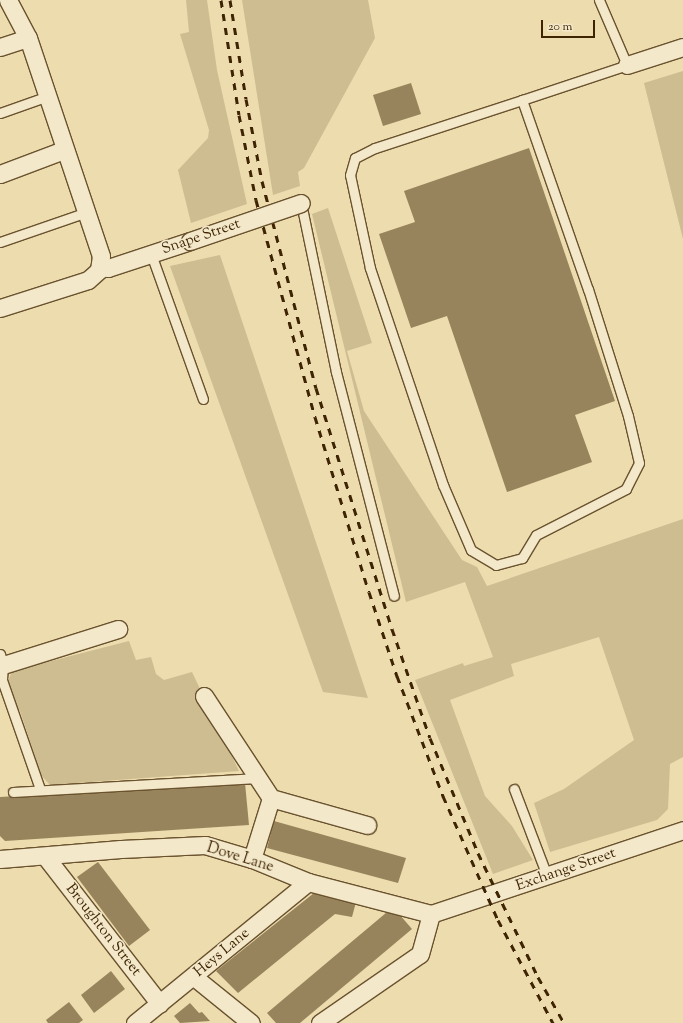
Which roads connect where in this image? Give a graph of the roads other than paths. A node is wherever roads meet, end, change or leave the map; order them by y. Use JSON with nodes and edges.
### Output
{"nodes":[{"id":1,"x":8,"y":0,"type":"edge"},
{"id":2,"x":599,"y":0,"type":"edge"},
{"id":3,"x":28,"y":38,"type":"junction"},
{"id":4,"x":0,"y":47,"type":"edge"},
{"id":5,"x":683,"y":48,"type":"edge"},
{"id":6,"x":627,"y":65,"type":"junction"},
{"id":7,"x":48,"y":96,"type":"junction"},
{"id":8,"x":522,"y":100,"type":"junction"},
{"id":9,"x":0,"y":113,"type":"edge"},
{"id":10,"x":64,"y":150,"type":"junction"},
{"id":11,"x":0,"y":174,"type":"edge"},
{"id":12,"x":301,"y":203,"type":"joint"},
{"id":13,"x":87,"y":212,"type":"junction"},
{"id":14,"x":0,"y":242,"type":"edge"},
{"id":15,"x":151,"y":254,"type":"junction"},
{"id":16,"x":100,"y":268,"type":"junction"},
{"id":17,"x":0,"y":308,"type":"edge"},
{"id":18,"x":203,"y":399,"type":"dead end"},
{"id":19,"x":394,"y":596,"type":"dead end"},
{"id":20,"x":118,"y":629,"type":"dead end"},
{"id":21,"x":1,"y":661,"type":"edge"},
{"id":22,"x":204,"y":696,"type":"dead end"},
{"id":23,"x":258,"y":778,"type":"junction"},
{"id":24,"x":40,"y":788,"type":"junction"},
{"id":25,"x":514,"y":789,"type":"dead end"},
{"id":26,"x":13,"y":792,"type":"dead end"},
{"id":27,"x":271,"y":798,"type":"junction"},
{"id":28,"x":368,"y":826,"type":"dead end"},
{"id":29,"x":683,"y":830,"type":"edge"},
{"id":30,"x":45,"y":856,"type":"junction"},
{"id":31,"x":0,"y":859,"type":"edge"},
{"id":32,"x":252,"y":859,"type":"junction"},
{"id":33,"x":547,"y":876,"type":"junction"},
{"id":34,"x":308,"y":882,"type":"junction"},
{"id":35,"x":449,"y":910,"type":"joint"},
{"id":36,"x":431,"y":914,"type":"junction"},
{"id":37,"x":194,"y":977,"type":"junction"},
{"id":38,"x":160,"y":1004,"type":"junction"},
{"id":39,"x":135,"y":1023,"type":"edge"},
{"id":40,"x":250,"y":1023,"type":"edge"},
{"id":41,"x":320,"y":1023,"type":"edge"}],
"edges":[{"from":1,"to":3,"type":"street"},
{"from":2,"to":6,"type":"lane"},
{"from":3,"to":4,"type":"street"},
{"from":3,"to":7,"type":"street"},
{"from":5,"to":6,"type":"street"},
{"from":6,"to":8,"type":"lane"},
{"from":7,"to":9,"type":"lane"},
{"from":7,"to":10,"type":"street"},
{"from":8,"to":8,"type":"lane"},
{"from":10,"to":11,"type":"street"},
{"from":10,"to":13,"type":"street"},
{"from":12,"to":15,"type":"street","name":"Snape Street","bridge":true},
{"from":12,"to":19,"type":"lane"},
{"from":13,"to":14,"type":"lane"},
{"from":13,"to":16,"type":"street"},
{"from":15,"to":16,"type":"street","name":"Snape Street"},
{"from":15,"to":18,"type":"lane"},
{"from":16,"to":17,"type":"street"},
{"from":20,"to":21,"type":"street"},
{"from":21,"to":24,"type":"lane"},
{"from":22,"to":23,"type":"street"},
{"from":23,"to":24,"type":"lane"},
{"from":23,"to":27,"type":"street"},
{"from":24,"to":26,"type":"lane"},
{"from":25,"to":33,"type":"lane"},
{"from":27,"to":28,"type":"street"},
{"from":27,"to":32,"type":"street"},
{"from":29,"to":33,"type":"street","name":"Exchange Street"},
{"from":30,"to":31,"type":"street","name":"Dove Lane"},
{"from":30,"to":32,"type":"street","name":"Dove Lane"},
{"from":30,"to":38,"type":"street","name":"Broughton Street"},
{"from":32,"to":34,"type":"street","name":"Dove Lane"},
{"from":33,"to":35,"type":"street","name":"Exchange Street"},
{"from":34,"to":36,"type":"street","name":"Dove Lane"},
{"from":34,"to":37,"type":"street","name":"Heys Lane"},
{"from":35,"to":36,"type":"street","name":"Dove Lane"},
{"from":36,"to":41,"type":"street"},
{"from":37,"to":38,"type":"street","name":"Heys Lane"},
{"from":37,"to":40,"type":"street"},
{"from":38,"to":39,"type":"street","name":"Heys Lane"}]}
